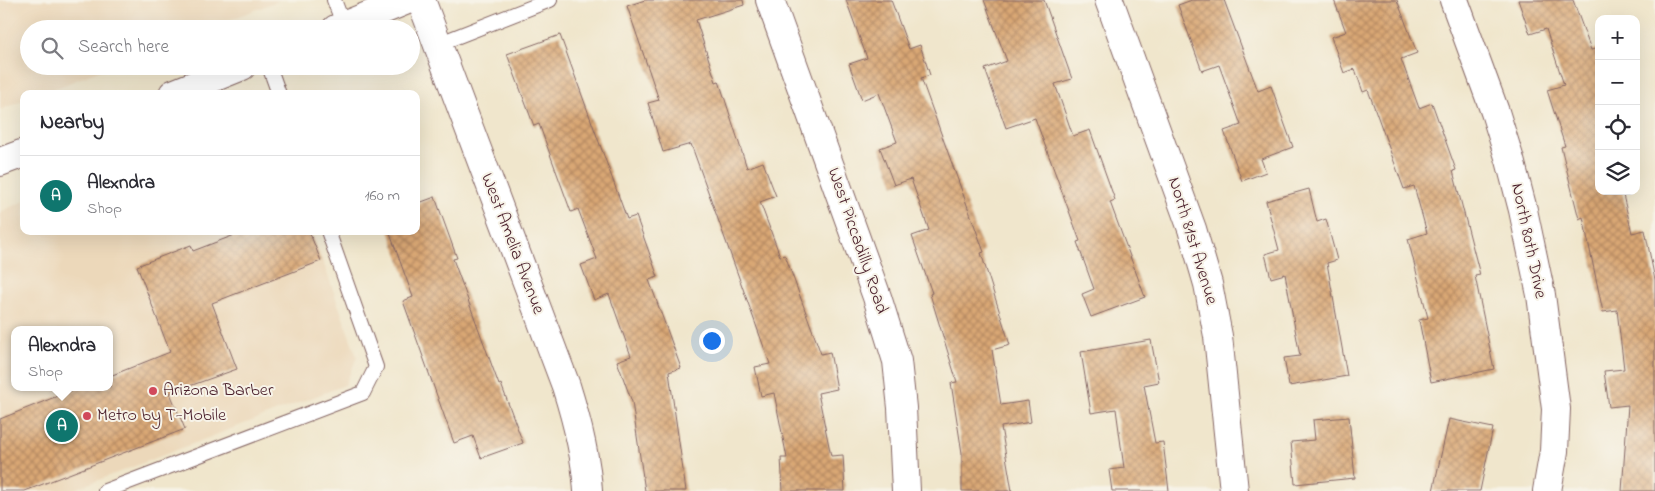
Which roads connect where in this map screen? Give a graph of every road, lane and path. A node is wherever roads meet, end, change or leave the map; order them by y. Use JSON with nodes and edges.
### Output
{"nodes":[{"id":1,"x":334,"y":0,"type":"edge"},
{"id":2,"x":407,"y":0,"type":"edge"},
{"id":3,"x":421,"y":0,"type":"edge"},
{"id":4,"x":550,"y":0,"type":"edge"},
{"id":5,"x":770,"y":0,"type":"edge"},
{"id":6,"x":1110,"y":0,"type":"edge"},
{"id":7,"x":1454,"y":0,"type":"edge"},
{"id":8,"x":338,"y":20,"type":"edge"},
{"id":9,"x":357,"y":20,"type":"edge"},
{"id":10,"x":438,"y":44,"type":"junction"},
{"id":11,"x":220,"y":75,"type":"edge"},
{"id":12,"x":272,"y":75,"type":"edge"},
{"id":13,"x":183,"y":90,"type":"edge"},
{"id":14,"x":278,"y":90,"type":"edge"},
{"id":15,"x":20,"y":154,"type":"edge"},
{"id":16,"x":0,"y":162,"type":"edge"},
{"id":17,"x":329,"y":235,"type":"edge"},
{"id":18,"x":105,"y":491,"type":"edge"},
{"id":19,"x":588,"y":491,"type":"edge"},
{"id":20,"x":906,"y":491,"type":"edge"},
{"id":21,"x":1234,"y":491,"type":"edge"},
{"id":22,"x":1547,"y":491,"type":"edge"}],
"edges":[{"from":1,"to":8,"type":"lane"},
{"from":2,"to":9,"type":"street"},
{"from":3,"to":10,"type":"street","name":"West Amelia Avenue"},
{"from":4,"to":10,"type":"lane"},
{"from":5,"to":20,"type":"street","name":"West Piccadilly Road"},
{"from":6,"to":21,"type":"street","name":"North 81st Avenue"},
{"from":7,"to":22,"type":"street","name":"North 80th Drive"},
{"from":10,"to":19,"type":"street","name":"West Amelia Avenue"},
{"from":11,"to":13,"type":"street"},
{"from":12,"to":14,"type":"lane"},
{"from":15,"to":16,"type":"street"},
{"from":17,"to":18,"type":"lane"}]}
